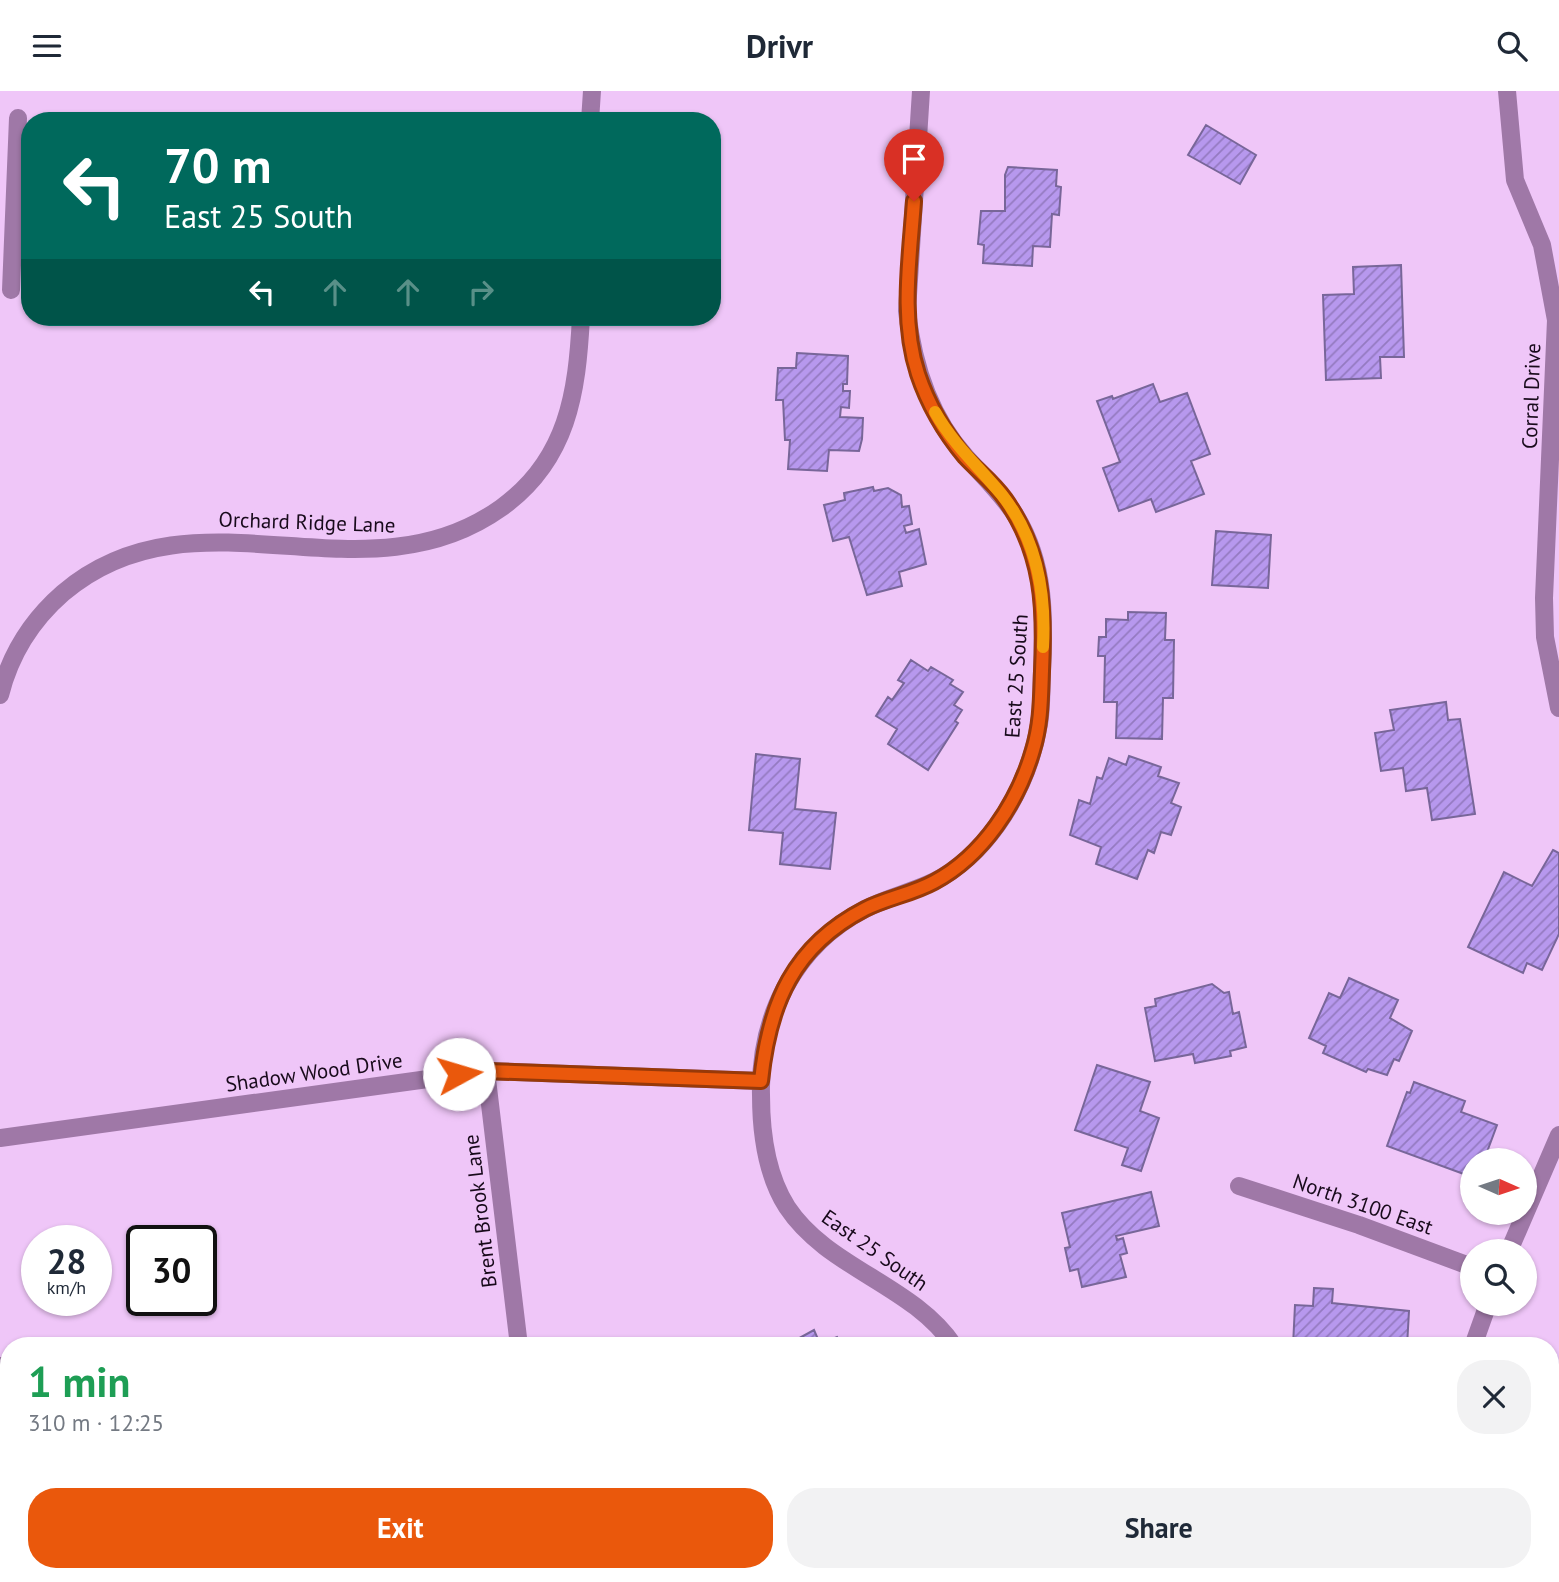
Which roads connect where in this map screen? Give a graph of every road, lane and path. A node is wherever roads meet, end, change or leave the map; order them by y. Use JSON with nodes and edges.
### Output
{"nodes":[{"id":1,"x":592,"y":91,"type":"edge"},
{"id":2,"x":921,"y":91,"type":"edge"},
{"id":3,"x":1507,"y":91,"type":"edge"},
{"id":4,"x":591,"y":112,"type":"edge"},
{"id":5,"x":18,"y":118,"type":"dead end"},
{"id":6,"x":21,"y":179,"type":"edge"},
{"id":7,"x":21,"y":207,"type":"edge"},
{"id":8,"x":11,"y":290,"type":"dead end"},
{"id":9,"x":580,"y":326,"type":"edge"},
{"id":10,"x":0,"y":695,"type":"edge"},
{"id":11,"x":1559,"y":708,"type":"edge"},
{"id":12,"x":486,"y":1071,"type":"junction"},
{"id":13,"x":761,"y":1081,"type":"junction"},
{"id":14,"x":1559,"y":1135,"type":"edge"},
{"id":15,"x":0,"y":1138,"type":"edge"},
{"id":16,"x":1239,"y":1186,"type":"dead end"},
{"id":17,"x":1514,"y":1239,"type":"edge"},
{"id":18,"x":1460,"y":1262,"type":"edge"},
{"id":19,"x":1484,"y":1316,"type":"edge"},
{"id":20,"x":518,"y":1337,"type":"edge"},
{"id":21,"x":945,"y":1337,"type":"edge"},
{"id":22,"x":1476,"y":1337,"type":"edge"}],
"edges":[{"from":1,"to":4,"type":"street"},
{"from":2,"to":13,"type":"street","name":"East 25 South"},
{"from":3,"to":11,"type":"street","name":"Corral Drive"},
{"from":5,"to":6,"type":"street"},
{"from":7,"to":8,"type":"street"},
{"from":9,"to":10,"type":"street","name":"Orchard Ridge Lane"},
{"from":12,"to":13,"type":"street","name":"Shadow Wood Drive"},
{"from":12,"to":15,"type":"street","name":"Shadow Wood Drive"},
{"from":12,"to":20,"type":"street","name":"Brent Brook Lane"},
{"from":13,"to":21,"type":"street","name":"East 25 South"},
{"from":14,"to":17,"type":"street"},
{"from":16,"to":18,"type":"street","name":"North 3100 East"},
{"from":19,"to":22,"type":"street"}]}
